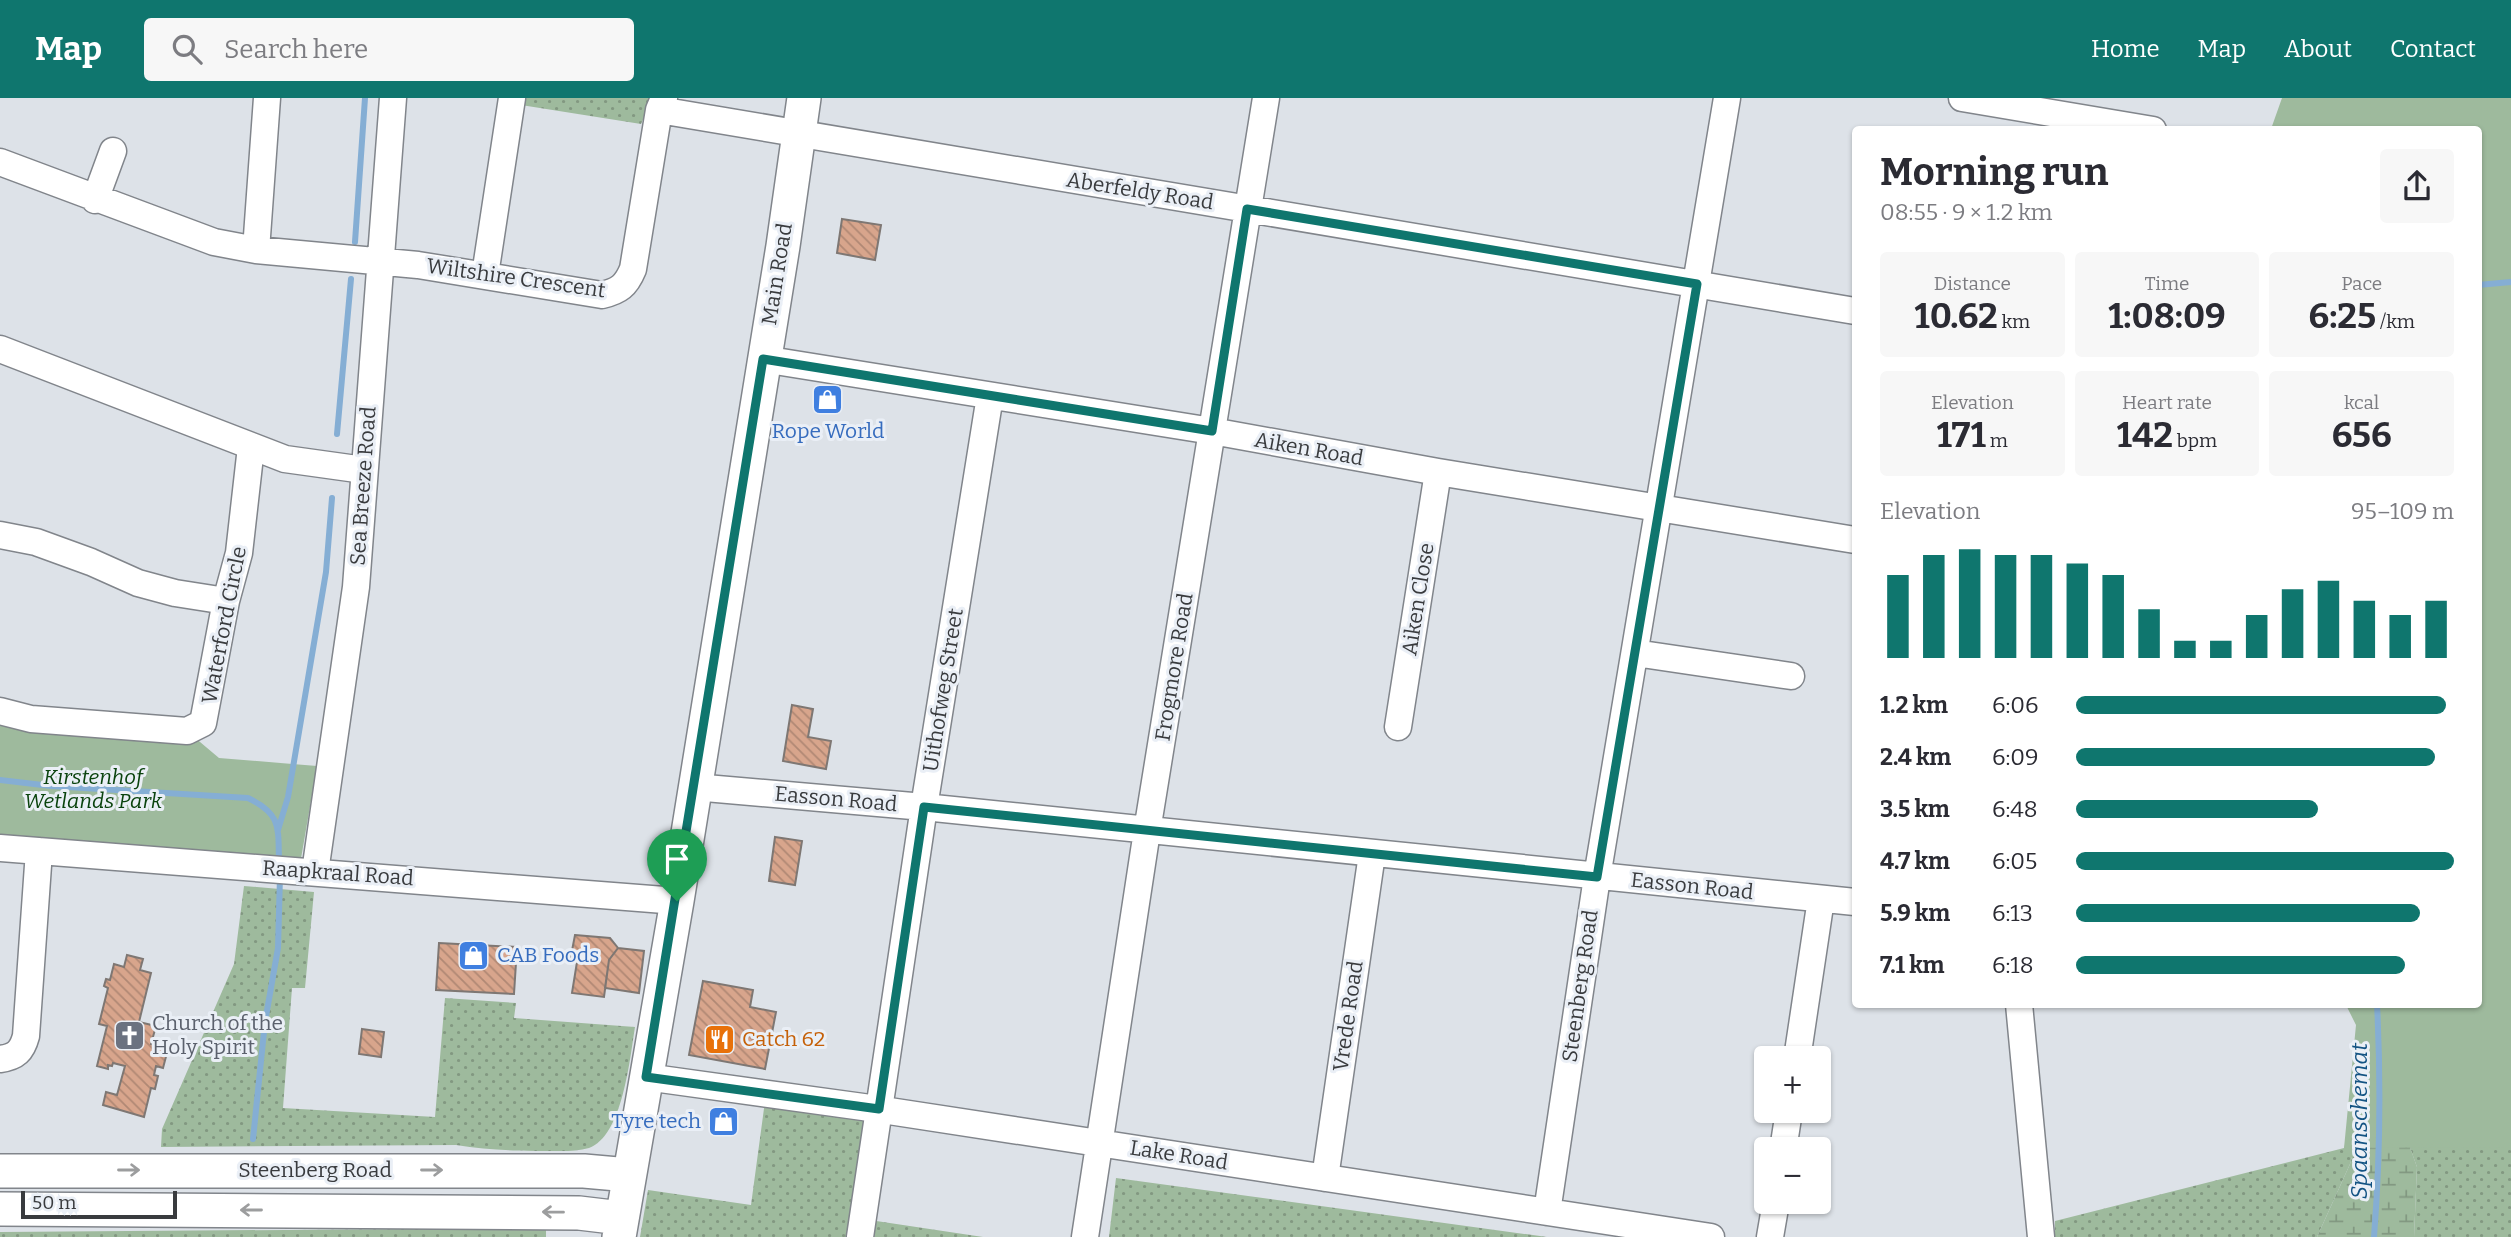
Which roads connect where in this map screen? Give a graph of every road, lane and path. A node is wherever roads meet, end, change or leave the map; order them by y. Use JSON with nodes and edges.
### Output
{"nodes":[{"id":1,"x":267,"y":98,"type":"edge"},
{"id":2,"x":393,"y":98,"type":"edge"},
{"id":3,"x":512,"y":98,"type":"edge"},
{"id":4,"x":804,"y":98,"type":"edge"},
{"id":5,"x":1266,"y":98,"type":"edge"},
{"id":6,"x":1727,"y":98,"type":"edge"},
{"id":7,"x":1962,"y":98,"type":"edge"},
{"id":8,"x":662,"y":104,"type":"edge"},
{"id":9,"x":2129,"y":126,"type":"edge"},
{"id":10,"x":799,"y":135,"type":"junction"},
{"id":11,"x":113,"y":151,"type":"dead end"},
{"id":12,"x":0,"y":162,"type":"edge"},
{"id":13,"x":95,"y":200,"type":"junction"},
{"id":14,"x":1247,"y":209,"type":"junction"},
{"id":15,"x":256,"y":250,"type":"junction"},
{"id":16,"x":380,"y":262,"type":"junction"},
{"id":17,"x":485,"y":275,"type":"junction"},
{"id":18,"x":1697,"y":284,"type":"junction"},
{"id":19,"x":1852,"y":310,"type":"edge"},
{"id":20,"x":0,"y":349,"type":"edge"},
{"id":21,"x":763,"y":359,"type":"junction"},
{"id":22,"x":990,"y":396,"type":"junction"},
{"id":23,"x":1212,"y":431,"type":"junction"},
{"id":24,"x":251,"y":447,"type":"junction"},
{"id":25,"x":364,"y":470,"type":"junction"},
{"id":26,"x":1438,"y":472,"type":"junction"},
{"id":27,"x":1659,"y":507,"type":"junction"},
{"id":28,"x":0,"y":535,"type":"edge"},
{"id":29,"x":1852,"y":539,"type":"edge"},
{"id":30,"x":226,"y":601,"type":"junction"},
{"id":31,"x":1635,"y":653,"type":"junction"},
{"id":32,"x":1791,"y":676,"type":"dead end"},
{"id":33,"x":0,"y":711,"type":"edge"},
{"id":34,"x":1398,"y":727,"type":"dead end"},
{"id":35,"x":694,"y":787,"type":"junction"},
{"id":36,"x":924,"y":807,"type":"junction"},
{"id":37,"x":1147,"y":831,"type":"junction"},
{"id":38,"x":0,"y":848,"type":"edge"},
{"id":39,"x":39,"y":851,"type":"junction"},
{"id":40,"x":1372,"y":854,"type":"junction"},
{"id":41,"x":307,"y":871,"type":"junction"},
{"id":42,"x":1597,"y":877,"type":"junction"},
{"id":43,"x":1821,"y":899,"type":"junction"},
{"id":44,"x":677,"y":901,"type":"junction"},
{"id":45,"x":1852,"y":902,"type":"edge"},
{"id":46,"x":2019,"y":1008,"type":"edge"},
{"id":47,"x":1799,"y":1046,"type":"edge"},
{"id":48,"x":0,"y":1059,"type":"edge"},
{"id":49,"x":646,"y":1077,"type":"junction"},
{"id":50,"x":879,"y":1109,"type":"junction"},
{"id":51,"x":1101,"y":1143,"type":"junction"},
{"id":52,"x":0,"y":1171,"type":"edge"},
{"id":53,"x":629,"y":1175,"type":"junction"},
{"id":54,"x":1325,"y":1178,"type":"junction"},
{"id":55,"x":0,"y":1209,"type":"edge"},
{"id":56,"x":1547,"y":1212,"type":"junction"},
{"id":57,"x":1774,"y":1214,"type":"edge"},
{"id":58,"x":620,"y":1227,"type":"edge"},
{"id":59,"x":860,"y":1237,"type":"edge"},
{"id":60,"x":1085,"y":1237,"type":"edge"},
{"id":61,"x":1711,"y":1237,"type":"edge"},
{"id":62,"x":1770,"y":1237,"type":"edge"},
{"id":63,"x":2041,"y":1237,"type":"edge"}],
"edges":[{"from":1,"to":15,"type":"street"},
{"from":2,"to":16,"type":"street","name":"Sea Breeze Road"},
{"from":3,"to":17,"type":"street"},
{"from":4,"to":10,"type":"main road","name":"Main Road"},
{"from":5,"to":14,"type":"street","name":"Frogmore Road"},
{"from":6,"to":18,"type":"street","name":"Steenberg Road"},
{"from":7,"to":9,"type":"street"},
{"from":8,"to":10,"type":"street","name":"Aberfeldy Road"},
{"from":8,"to":17,"type":"street","name":"Wiltshire Crescent"},
{"from":10,"to":14,"type":"street","name":"Aberfeldy Road"},
{"from":10,"to":21,"type":"main road","name":"Main Road"},
{"from":11,"to":13,"type":"street"},
{"from":12,"to":13,"type":"street","name":"Wiltshire Crescent"},
{"from":13,"to":15,"type":"street","name":"Wiltshire Crescent"},
{"from":14,"to":18,"type":"street","name":"Aberfeldy Road"},
{"from":14,"to":23,"type":"street","name":"Frogmore Road"},
{"from":15,"to":16,"type":"street","name":"Wiltshire Crescent"},
{"from":16,"to":17,"type":"street","name":"Wiltshire Crescent"},
{"from":16,"to":25,"type":"street","name":"Sea Breeze Road"},
{"from":18,"to":19,"type":"street","name":"Aberfeldy Road"},
{"from":18,"to":27,"type":"street","name":"Steenberg Road"},
{"from":20,"to":24,"type":"street"},
{"from":21,"to":22,"type":"street","name":"Aiken Road"},
{"from":21,"to":35,"type":"main road","name":"Main Road"},
{"from":22,"to":23,"type":"street","name":"Aiken Road"},
{"from":22,"to":36,"type":"street","name":"Uithofweg Street"},
{"from":23,"to":26,"type":"street","name":"Aiken Road"},
{"from":23,"to":37,"type":"street","name":"Frogmore Road"},
{"from":24,"to":25,"type":"street"},
{"from":24,"to":30,"type":"street","name":"Waterford Circle"},
{"from":25,"to":41,"type":"street","name":"Sea Breeze Road"},
{"from":26,"to":27,"type":"street","name":"Aiken Road"},
{"from":26,"to":34,"type":"street","name":"Aiken Close"},
{"from":27,"to":29,"type":"street","name":"Aiken Road"},
{"from":27,"to":31,"type":"street","name":"Steenberg Road"},
{"from":28,"to":30,"type":"street"},
{"from":30,"to":33,"type":"street","name":"Waterford Circle"},
{"from":31,"to":32,"type":"street"},
{"from":31,"to":42,"type":"street","name":"Steenberg Road"},
{"from":35,"to":36,"type":"street","name":"Easson Road"},
{"from":35,"to":44,"type":"main road","name":"Main Road"},
{"from":36,"to":37,"type":"street","name":"Easson Road"},
{"from":36,"to":50,"type":"street","name":"Uithofweg Street"},
{"from":37,"to":40,"type":"street","name":"Easson Road"},
{"from":37,"to":51,"type":"street","name":"Frogmore Road"},
{"from":38,"to":39,"type":"street","name":"Raapkraal Road"},
{"from":39,"to":41,"type":"street","name":"Raapkraal Road"},
{"from":39,"to":48,"type":"street"},
{"from":40,"to":42,"type":"street","name":"Easson Road"},
{"from":40,"to":54,"type":"street","name":"Vrede Road"},
{"from":41,"to":44,"type":"street","name":"Raapkraal Road"},
{"from":42,"to":43,"type":"street","name":"Easson Road"},
{"from":42,"to":56,"type":"street","name":"Steenberg Road"},
{"from":43,"to":45,"type":"street","name":"Easson Road"},
{"from":43,"to":47,"type":"street"},
{"from":44,"to":49,"type":"main road","name":"Main Road"},
{"from":46,"to":63,"type":"street"},
{"from":49,"to":50,"type":"street","name":"Lake Road"},
{"from":49,"to":53,"type":"main road","name":"Main Road"},
{"from":50,"to":51,"type":"street","name":"Lake Road"},
{"from":50,"to":59,"type":"street","name":"Uithofweg Street"},
{"from":51,"to":54,"type":"street","name":"Lake Road"},
{"from":51,"to":60,"type":"street","name":"Frogmore Road"},
{"from":52,"to":53,"type":"main road","name":"Steenberg Road","one_way":true},
{"from":53,"to":58,"type":"main road","name":"Main Road"},
{"from":54,"to":56,"type":"street","name":"Lake Road"},
{"from":58,"to":55,"type":"main road","name":"Steenberg Road","one_way":true},
{"from":56,"to":61,"type":"street","name":"Lake Road"},
{"from":57,"to":62,"type":"street"}]}
